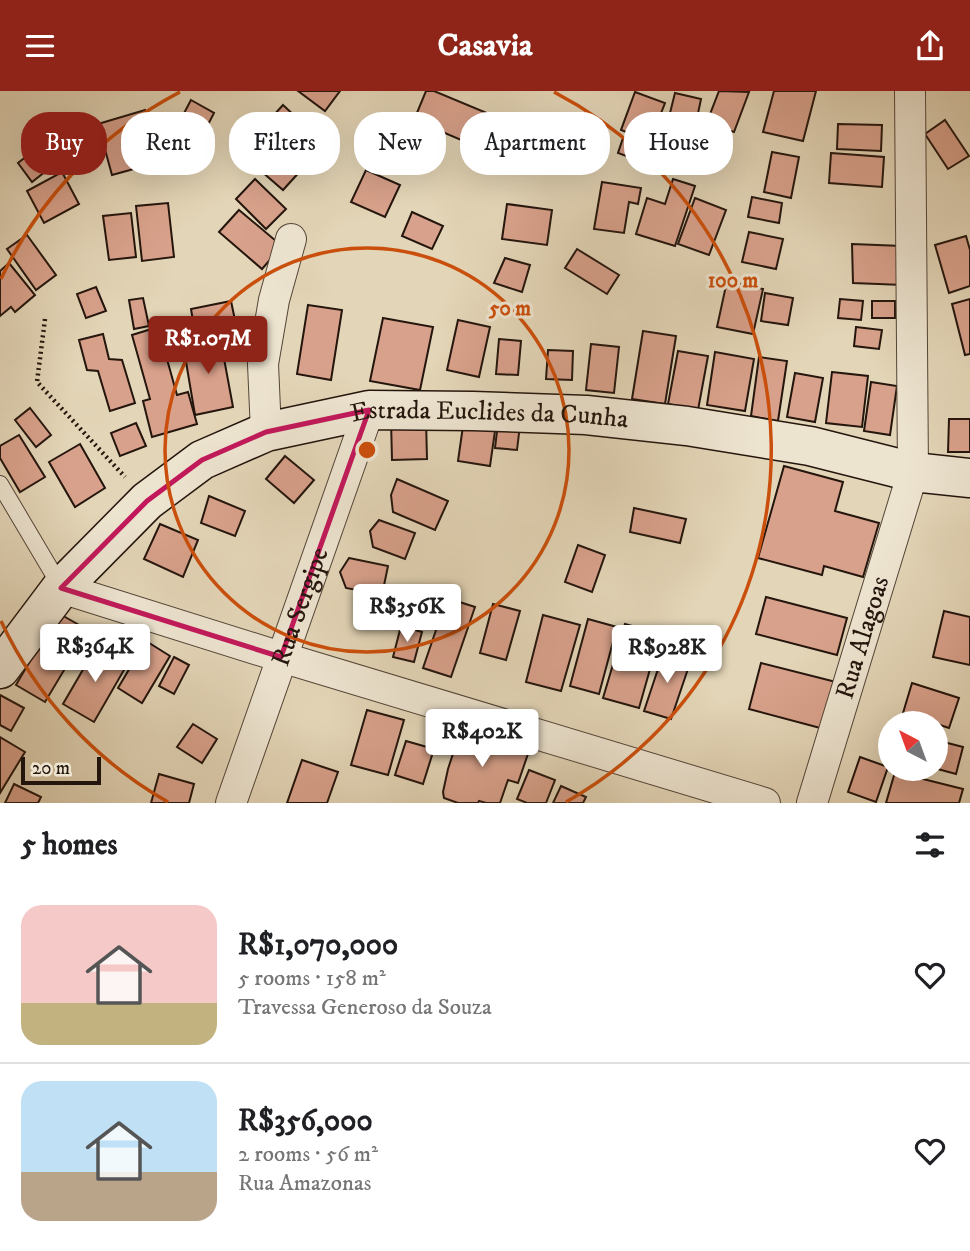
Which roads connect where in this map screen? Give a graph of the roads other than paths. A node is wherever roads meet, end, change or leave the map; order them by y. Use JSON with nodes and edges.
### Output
{"nodes":[{"id":1,"x":910,"y":91,"type":"edge"},
{"id":2,"x":291,"y":239,"type":"dead end"},
{"id":3,"x":369,"y":410,"type":"junction"},
{"id":4,"x":266,"y":432,"type":"junction"},
{"id":5,"x":913,"y":473,"type":"junction"},
{"id":6,"x":970,"y":478,"type":"edge"},
{"id":7,"x":0,"y":484,"type":"edge"},
{"id":8,"x":61,"y":587,"type":"junction"},
{"id":9,"x":281,"y":657,"type":"junction"},
{"id":10,"x":0,"y":669,"type":"edge"},
{"id":11,"x":231,"y":803,"type":"edge"},
{"id":12,"x":765,"y":803,"type":"edge"},
{"id":13,"x":812,"y":803,"type":"edge"}],
"edges":[{"from":1,"to":5,"type":"street","name":"Rua Alagoas"},
{"from":2,"to":4,"type":"street"},
{"from":3,"to":4,"type":"street","name":"Estrada Euclides da Cunha"},
{"from":3,"to":5,"type":"street","name":"Estrada Euclides da Cunha"},
{"from":3,"to":9,"type":"street","name":"Rua Sergipe"},
{"from":4,"to":8,"type":"street","name":"Estrada Euclides da Cunha"},
{"from":5,"to":6,"type":"street","name":"Estrada Euclides da Cunha"},
{"from":5,"to":13,"type":"street","name":"Rua Alagoas"},
{"from":7,"to":8,"type":"lane"},
{"from":8,"to":9,"type":"street"},
{"from":8,"to":10,"type":"street","name":"Estrada Euclides da Cunha"},
{"from":9,"to":11,"type":"street","name":"Rua Sergipe"},
{"from":9,"to":12,"type":"street"}]}
